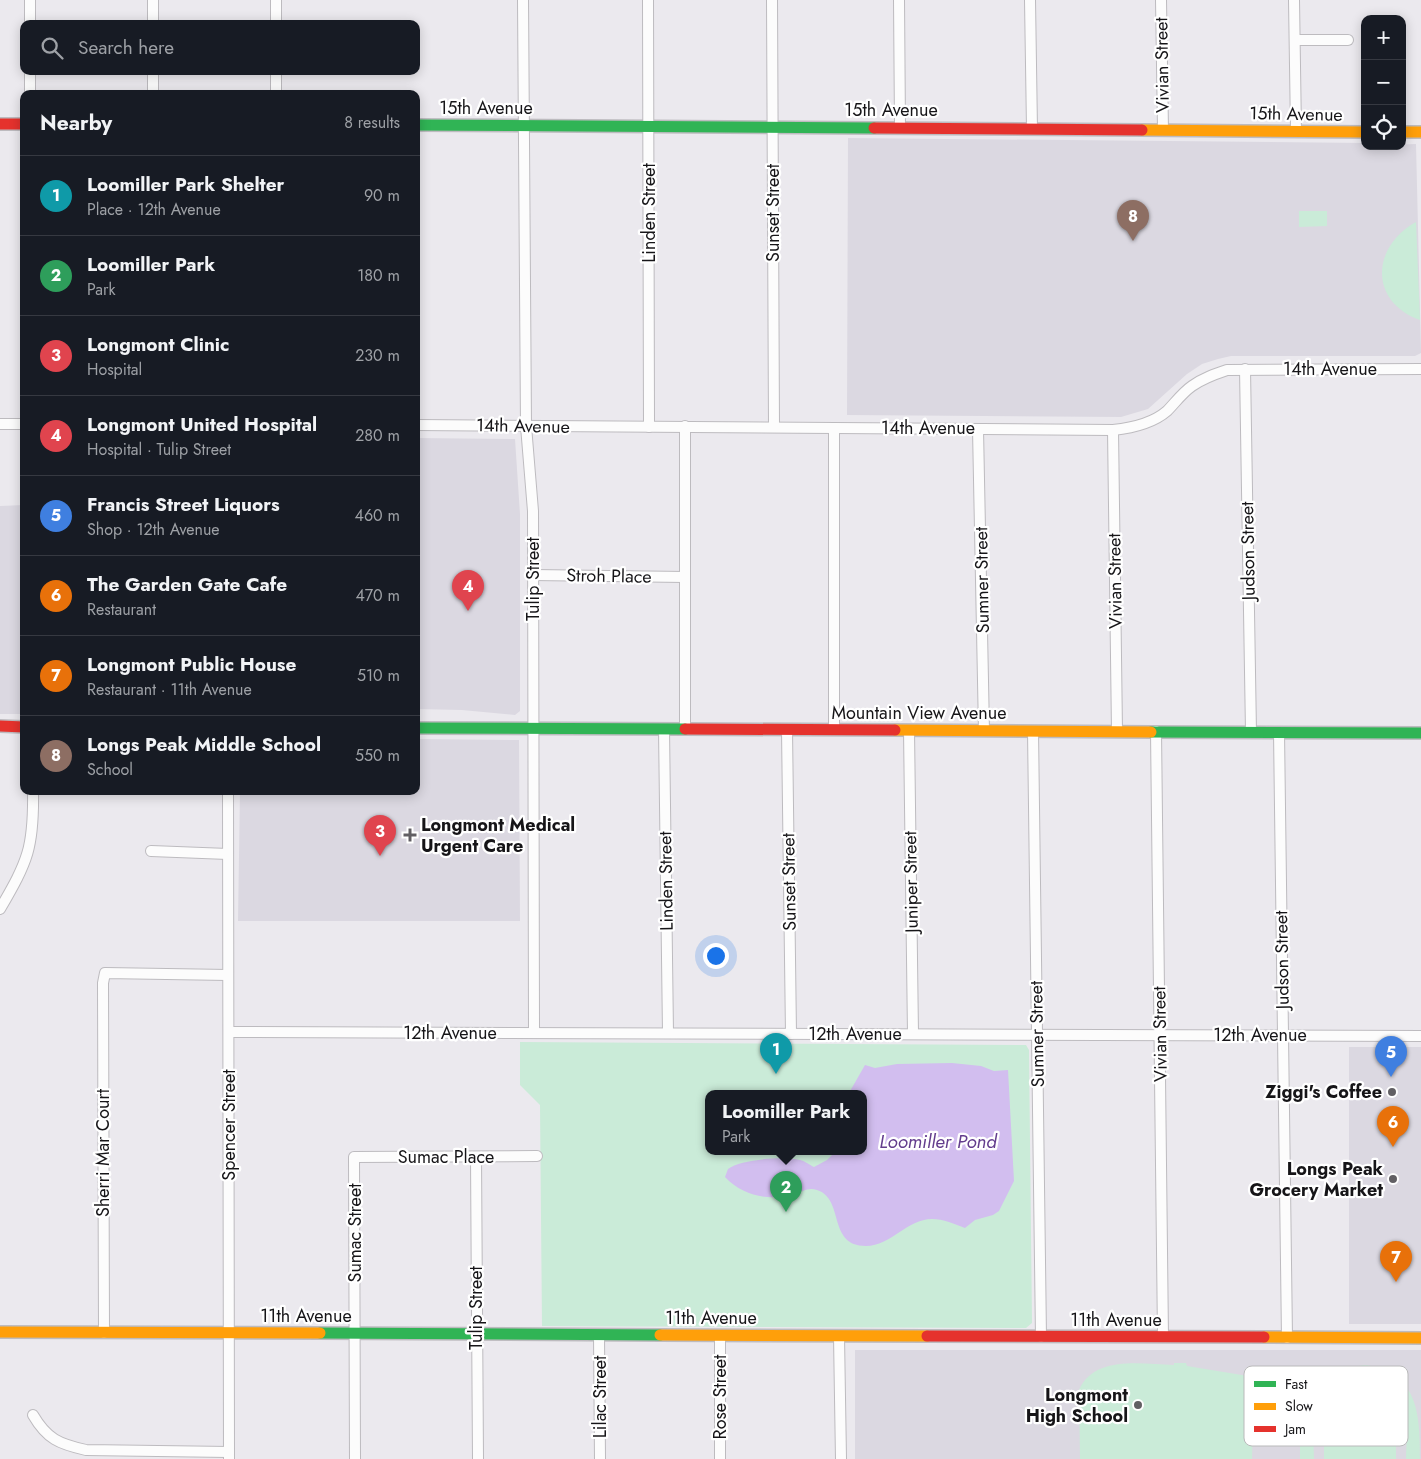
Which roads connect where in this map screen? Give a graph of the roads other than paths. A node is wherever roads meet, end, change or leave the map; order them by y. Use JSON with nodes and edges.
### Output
{"nodes":[{"id":1,"x":30,"y":0,"type":"edge"},
{"id":2,"x":153,"y":0,"type":"edge"},
{"id":3,"x":276,"y":0,"type":"edge"},
{"id":4,"x":523,"y":0,"type":"edge"},
{"id":5,"x":648,"y":0,"type":"edge"},
{"id":6,"x":772,"y":0,"type":"edge"},
{"id":7,"x":899,"y":0,"type":"edge"},
{"id":8,"x":1030,"y":0,"type":"edge"},
{"id":9,"x":1161,"y":0,"type":"edge"},
{"id":10,"x":1294,"y":0,"type":"edge"},
{"id":11,"x":30,"y":20,"type":"edge"},
{"id":12,"x":153,"y":20,"type":"edge"},
{"id":13,"x":276,"y":20,"type":"edge"},
{"id":14,"x":1295,"y":40,"type":"junction"},
{"id":15,"x":1348,"y":40,"type":"dead end"},
{"id":16,"x":30,"y":75,"type":"edge"},
{"id":17,"x":153,"y":75,"type":"edge"},
{"id":18,"x":276,"y":75,"type":"edge"},
{"id":19,"x":30,"y":90,"type":"edge"},
{"id":20,"x":153,"y":90,"type":"edge"},
{"id":21,"x":276,"y":90,"type":"edge"},
{"id":22,"x":0,"y":124,"type":"edge"},
{"id":23,"x":20,"y":124,"type":"edge"},
{"id":24,"x":420,"y":125,"type":"edge"},
{"id":25,"x":524,"y":126,"type":"junction"},
{"id":26,"x":649,"y":126,"type":"junction"},
{"id":27,"x":772,"y":126,"type":"junction"},
{"id":28,"x":900,"y":127,"type":"junction"},
{"id":29,"x":1032,"y":129,"type":"junction"},
{"id":30,"x":1162,"y":130,"type":"junction"},
{"id":31,"x":1296,"y":131,"type":"junction"},
{"id":32,"x":1361,"y":132,"type":"edge"},
{"id":33,"x":1406,"y":132,"type":"edge"},
{"id":34,"x":1421,"y":132,"type":"edge"},
{"id":35,"x":1421,"y":369,"type":"edge"},
{"id":36,"x":1245,"y":370,"type":"junction"},
{"id":37,"x":0,"y":424,"type":"edge"},
{"id":38,"x":20,"y":424,"type":"edge"},
{"id":39,"x":420,"y":425,"type":"edge"},
{"id":40,"x":526,"y":426,"type":"junction"},
{"id":41,"x":685,"y":426,"type":"junction"},
{"id":42,"x":774,"y":426,"type":"junction"},
{"id":43,"x":649,"y":427,"type":"junction"},
{"id":44,"x":834,"y":428,"type":"junction"},
{"id":45,"x":978,"y":428,"type":"junction"},
{"id":46,"x":1113,"y":430,"type":"junction"},
{"id":47,"x":533,"y":575,"type":"junction"},
{"id":48,"x":685,"y":577,"type":"junction"},
{"id":49,"x":0,"y":726,"type":"edge"},
{"id":50,"x":20,"y":727,"type":"edge"},
{"id":51,"x":420,"y":728,"type":"edge"},
{"id":52,"x":532,"y":729,"type":"junction"},
{"id":53,"x":664,"y":729,"type":"junction"},
{"id":54,"x":685,"y":730,"type":"junction"},
{"id":55,"x":787,"y":730,"type":"junction"},
{"id":56,"x":834,"y":730,"type":"junction"},
{"id":57,"x":909,"y":730,"type":"junction"},
{"id":58,"x":984,"y":731,"type":"junction"},
{"id":59,"x":1033,"y":731,"type":"junction"},
{"id":60,"x":1117,"y":731,"type":"junction"},
{"id":61,"x":1156,"y":732,"type":"junction"},
{"id":62,"x":1251,"y":732,"type":"junction"},
{"id":63,"x":1279,"y":732,"type":"junction"},
{"id":64,"x":1421,"y":733,"type":"edge"},
{"id":65,"x":33,"y":795,"type":"edge"},
{"id":66,"x":228,"y":795,"type":"edge"},
{"id":67,"x":152,"y":852,"type":"dead end"},
{"id":68,"x":228,"y":854,"type":"junction"},
{"id":69,"x":0,"y":908,"type":"edge"},
{"id":70,"x":228,"y":974,"type":"junction"},
{"id":71,"x":229,"y":1032,"type":"junction"},
{"id":72,"x":534,"y":1033,"type":"junction"},
{"id":73,"x":668,"y":1033,"type":"junction"},
{"id":74,"x":791,"y":1034,"type":"junction"},
{"id":75,"x":913,"y":1034,"type":"junction"},
{"id":76,"x":1037,"y":1034,"type":"junction"},
{"id":77,"x":1160,"y":1035,"type":"junction"},
{"id":78,"x":1283,"y":1035,"type":"junction"},
{"id":79,"x":1421,"y":1036,"type":"edge"},
{"id":80,"x":537,"y":1156,"type":"dead end"},
{"id":81,"x":354,"y":1157,"type":"joint"},
{"id":82,"x":476,"y":1157,"type":"junction"},
{"id":83,"x":0,"y":1332,"type":"edge"},
{"id":84,"x":104,"y":1333,"type":"junction"},
{"id":85,"x":229,"y":1333,"type":"junction"},
{"id":86,"x":355,"y":1334,"type":"junction"},
{"id":87,"x":476,"y":1334,"type":"junction"},
{"id":88,"x":599,"y":1335,"type":"junction"},
{"id":89,"x":720,"y":1335,"type":"junction"},
{"id":90,"x":839,"y":1336,"type":"junction"},
{"id":91,"x":1041,"y":1337,"type":"junction"},
{"id":92,"x":1163,"y":1337,"type":"junction"},
{"id":93,"x":1287,"y":1338,"type":"junction"},
{"id":94,"x":1421,"y":1338,"type":"edge"},
{"id":95,"x":33,"y":1415,"type":"dead end"},
{"id":96,"x":229,"y":1455,"type":"edge"},
{"id":97,"x":355,"y":1459,"type":"edge"},
{"id":98,"x":478,"y":1459,"type":"edge"},
{"id":99,"x":600,"y":1459,"type":"edge"},
{"id":100,"x":720,"y":1459,"type":"edge"},
{"id":101,"x":841,"y":1459,"type":"edge"}],
"edges":[{"from":1,"to":11,"type":"street"},
{"from":2,"to":12,"type":"street"},
{"from":3,"to":13,"type":"street"},
{"from":4,"to":25,"type":"street","name":"Tulip Street"},
{"from":5,"to":26,"type":"street","name":"Linden Street"},
{"from":6,"to":27,"type":"street","name":"Sunset Street"},
{"from":7,"to":28,"type":"street"},
{"from":8,"to":29,"type":"street"},
{"from":9,"to":30,"type":"street","name":"Vivian Street"},
{"from":10,"to":14,"type":"street"},
{"from":14,"to":15,"type":"street"},
{"from":14,"to":31,"type":"street"},
{"from":16,"to":19,"type":"street"},
{"from":17,"to":20,"type":"street"},
{"from":18,"to":21,"type":"street"},
{"from":22,"to":23,"type":"street"},
{"from":24,"to":25,"type":"street","name":"15th Avenue"},
{"from":25,"to":26,"type":"street","name":"15th Avenue"},
{"from":25,"to":40,"type":"street","name":"Tulip Street"},
{"from":26,"to":27,"type":"street","name":"15th Avenue"},
{"from":26,"to":43,"type":"street","name":"Linden Street"},
{"from":27,"to":28,"type":"street","name":"15th Avenue"},
{"from":27,"to":42,"type":"street","name":"Sunset Street"},
{"from":28,"to":29,"type":"street","name":"15th Avenue"},
{"from":29,"to":30,"type":"street","name":"15th Avenue"},
{"from":30,"to":31,"type":"street","name":"15th Avenue"},
{"from":31,"to":32,"type":"street","name":"15th Avenue"},
{"from":33,"to":34,"type":"street"},
{"from":35,"to":36,"type":"street","name":"14th Avenue"},
{"from":36,"to":46,"type":"street","name":"14th Avenue"},
{"from":36,"to":62,"type":"street","name":"Judson Street"},
{"from":37,"to":38,"type":"street"},
{"from":39,"to":40,"type":"street","name":"14th Avenue"},
{"from":40,"to":43,"type":"street","name":"14th Avenue"},
{"from":40,"to":47,"type":"street","name":"Tulip Street"},
{"from":41,"to":42,"type":"street","name":"14th Avenue"},
{"from":41,"to":43,"type":"street","name":"14th Avenue"},
{"from":41,"to":48,"type":"street"},
{"from":42,"to":44,"type":"street","name":"14th Avenue"},
{"from":44,"to":45,"type":"street","name":"14th Avenue"},
{"from":44,"to":56,"type":"street"},
{"from":45,"to":46,"type":"street","name":"14th Avenue"},
{"from":45,"to":58,"type":"street","name":"Sumner Street"},
{"from":46,"to":60,"type":"street","name":"Vivian Street"},
{"from":47,"to":48,"type":"street","name":"Stroh Place"},
{"from":47,"to":52,"type":"street","name":"Tulip Street"},
{"from":48,"to":54,"type":"street"},
{"from":49,"to":50,"type":"street"},
{"from":51,"to":52,"type":"street","name":"Mountain View Avenue"},
{"from":52,"to":53,"type":"street","name":"Mountain View Avenue"},
{"from":52,"to":72,"type":"street","name":"Tulip Street"},
{"from":53,"to":54,"type":"street","name":"Mountain View Avenue"},
{"from":53,"to":73,"type":"street","name":"Linden Street"},
{"from":54,"to":55,"type":"street","name":"Mountain View Avenue"},
{"from":55,"to":56,"type":"street","name":"Mountain View Avenue"},
{"from":55,"to":74,"type":"street","name":"Sunset Street"},
{"from":56,"to":57,"type":"street","name":"Mountain View Avenue"},
{"from":57,"to":58,"type":"street","name":"Mountain View Avenue"},
{"from":57,"to":75,"type":"street","name":"Juniper Street"},
{"from":58,"to":59,"type":"street","name":"Mountain View Avenue"},
{"from":59,"to":60,"type":"street","name":"Mountain View Avenue"},
{"from":59,"to":76,"type":"street","name":"Sumner Street"},
{"from":60,"to":61,"type":"street","name":"Mountain View Avenue"},
{"from":61,"to":62,"type":"street","name":"Mountain View Avenue"},
{"from":61,"to":77,"type":"street","name":"Vivian Street"},
{"from":62,"to":63,"type":"street","name":"Mountain View Avenue"},
{"from":63,"to":64,"type":"street","name":"Mountain View Avenue"},
{"from":63,"to":78,"type":"street","name":"Judson Street"},
{"from":65,"to":69,"type":"street"},
{"from":66,"to":68,"type":"street","name":"Spencer Street"},
{"from":67,"to":68,"type":"street"},
{"from":68,"to":70,"type":"street","name":"Spencer Street"},
{"from":70,"to":71,"type":"street","name":"Spencer Street"},
{"from":70,"to":84,"type":"street","name":"Sherri Mar Court"},
{"from":71,"to":72,"type":"street","name":"12th Avenue"},
{"from":71,"to":85,"type":"street","name":"Spencer Street"},
{"from":72,"to":73,"type":"street","name":"12th Avenue"},
{"from":73,"to":74,"type":"street","name":"12th Avenue"},
{"from":74,"to":75,"type":"street","name":"12th Avenue"},
{"from":75,"to":76,"type":"street","name":"12th Avenue"},
{"from":76,"to":77,"type":"street","name":"12th Avenue"},
{"from":76,"to":91,"type":"street","name":"Sumner Street"},
{"from":77,"to":78,"type":"street","name":"12th Avenue"},
{"from":77,"to":92,"type":"street","name":"Vivian Street"},
{"from":78,"to":79,"type":"street","name":"12th Avenue"},
{"from":78,"to":93,"type":"street","name":"Judson Street"},
{"from":80,"to":82,"type":"street","name":"Sumac Place"},
{"from":81,"to":82,"type":"street","name":"Sumac Place"},
{"from":81,"to":86,"type":"street","name":"Sumac Street"},
{"from":82,"to":87,"type":"street","name":"Tulip Street"},
{"from":83,"to":84,"type":"street","name":"11th Avenue"},
{"from":84,"to":85,"type":"street","name":"11th Avenue"},
{"from":85,"to":86,"type":"street","name":"11th Avenue"},
{"from":85,"to":96,"type":"street","name":"Spencer Street"},
{"from":86,"to":87,"type":"street","name":"11th Avenue"},
{"from":86,"to":97,"type":"street","name":"Sumac Street"},
{"from":87,"to":88,"type":"street","name":"11th Avenue"},
{"from":87,"to":98,"type":"street","name":"Tulip Street"},
{"from":88,"to":89,"type":"street","name":"11th Avenue"},
{"from":88,"to":99,"type":"street","name":"Lilac Street"},
{"from":89,"to":90,"type":"street","name":"11th Avenue"},
{"from":89,"to":100,"type":"street","name":"Rose Street"},
{"from":90,"to":91,"type":"street","name":"11th Avenue"},
{"from":90,"to":101,"type":"street"},
{"from":91,"to":92,"type":"street","name":"11th Avenue"},
{"from":92,"to":93,"type":"street","name":"11th Avenue"},
{"from":93,"to":94,"type":"street","name":"11th Avenue"},
{"from":95,"to":96,"type":"street"}]}
